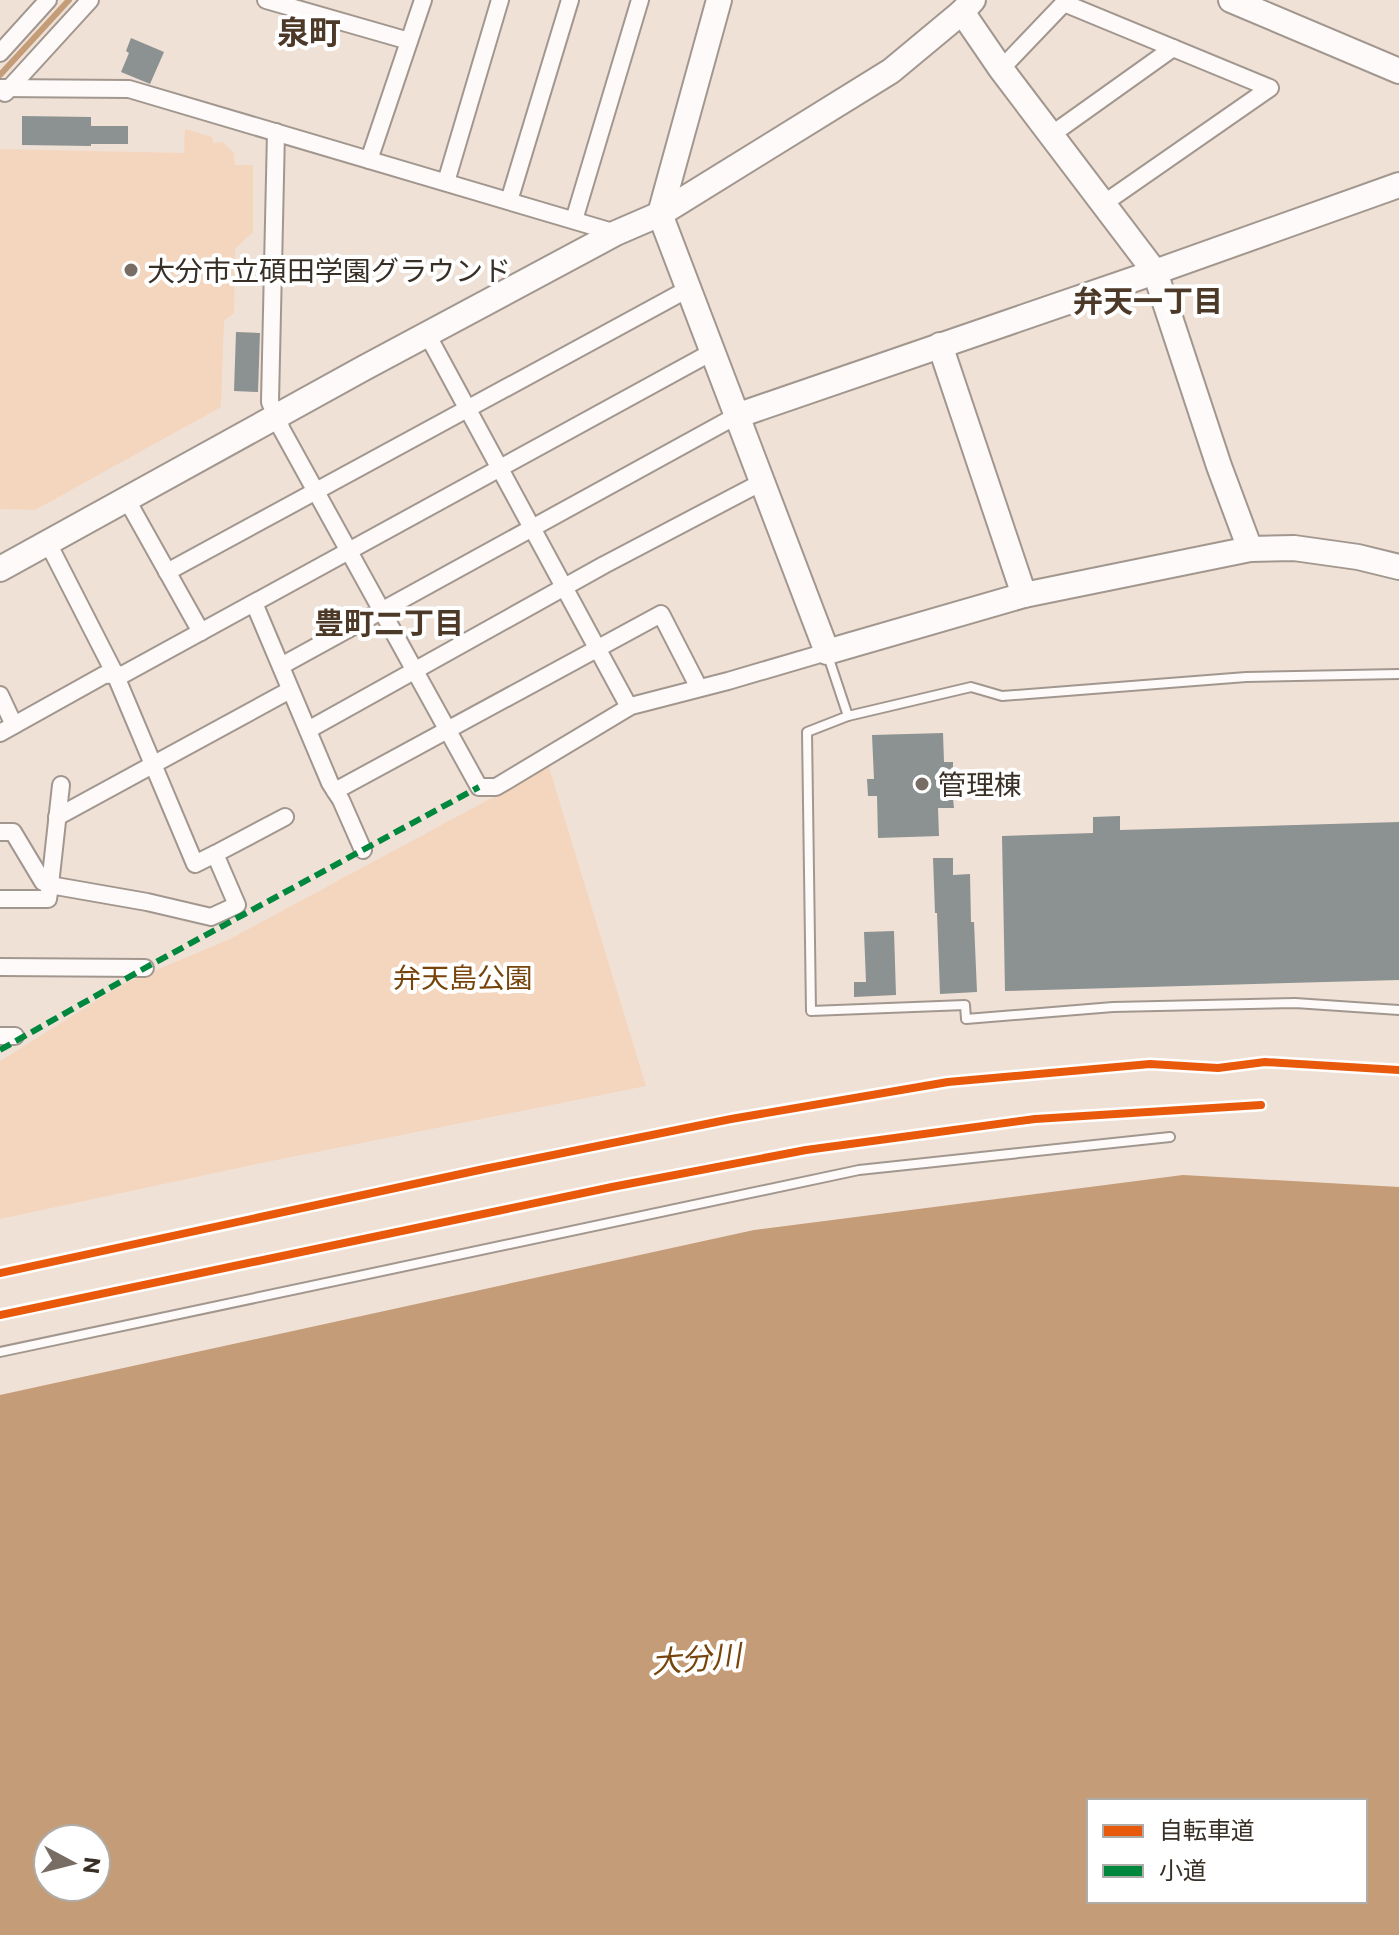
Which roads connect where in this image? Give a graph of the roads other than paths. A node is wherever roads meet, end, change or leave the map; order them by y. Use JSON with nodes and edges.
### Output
{"nodes":[{"id":1,"x":90,"y":0,"type":"edge"},
{"id":2,"x":266,"y":0,"type":"edge"},
{"id":3,"x":423,"y":0,"type":"edge"},
{"id":4,"x":500,"y":0,"type":"edge"},
{"id":5,"x":570,"y":0,"type":"edge"},
{"id":6,"x":640,"y":0,"type":"edge"},
{"id":7,"x":719,"y":0,"type":"edge"},
{"id":8,"x":1231,"y":0,"type":"edge"},
{"id":9,"x":43,"y":2,"type":"edge"},
{"id":10,"x":967,"y":6,"type":"edge"},
{"id":11,"x":317,"y":7,"type":"edge"},
{"id":12,"x":409,"y":41,"type":"junction"},
{"id":13,"x":1173,"y":48,"type":"junction"},
{"id":14,"x":0,"y":53,"type":"edge"},
{"id":15,"x":1001,"y":69,"type":"junction"},
{"id":16,"x":1399,"y":71,"type":"edge"},
{"id":17,"x":3,"y":91,"type":"edge"},
{"id":18,"x":276,"y":132,"type":"junction"},
{"id":19,"x":1051,"y":135,"type":"junction"},
{"id":20,"x":369,"y":160,"type":"junction"},
{"id":21,"x":446,"y":182,"type":"junction"},
{"id":22,"x":1399,"y":185,"type":"edge"},
{"id":23,"x":509,"y":201,"type":"junction"},
{"id":24,"x":1103,"y":204,"type":"junction"},
{"id":25,"x":660,"y":214,"type":"junction"},
{"id":26,"x":574,"y":220,"type":"junction"},
{"id":27,"x":616,"y":233,"type":"junction"},
{"id":28,"x":1155,"y":272,"type":"junction"},
{"id":29,"x":688,"y":289,"type":"junction"},
{"id":30,"x":427,"y":334,"type":"junction"},
{"id":31,"x":940,"y":345,"type":"junction"},
{"id":32,"x":712,"y":352,"type":"junction"},
{"id":33,"x":468,"y":409,"type":"junction"},
{"id":34,"x":736,"y":416,"type":"junction"},
{"id":35,"x":275,"y":417,"type":"junction"},
{"id":36,"x":500,"y":468,"type":"junction"},
{"id":37,"x":762,"y":482,"type":"junction"},
{"id":38,"x":316,"y":492,"type":"junction"},
{"id":39,"x":127,"y":500,"type":"junction"},
{"id":40,"x":532,"y":528,"type":"junction"},
{"id":41,"x":48,"y":543,"type":"junction"},
{"id":42,"x":1250,"y":549,"type":"junction"},
{"id":43,"x":349,"y":551,"type":"junction"},
{"id":44,"x":1399,"y":567,"type":"edge"},
{"id":45,"x":0,"y":569,"type":"edge"},
{"id":46,"x":167,"y":572,"type":"junction"},
{"id":47,"x":564,"y":588,"type":"junction"},
{"id":48,"x":1024,"y":595,"type":"junction"},
{"id":49,"x":254,"y":603,"type":"junction"},
{"id":50,"x":382,"y":611,"type":"junction"},
{"id":51,"x":201,"y":632,"type":"junction"},
{"id":52,"x":597,"y":649,"type":"junction"},
{"id":53,"x":827,"y":652,"type":"junction"},
{"id":54,"x":281,"y":666,"type":"junction"},
{"id":55,"x":414,"y":671,"type":"junction"},
{"id":56,"x":115,"y":674,"type":"junction"},
{"id":57,"x":1399,"y":674,"type":"edge"},
{"id":58,"x":699,"y":688,"type":"junction"},
{"id":59,"x":290,"y":690,"type":"junction"},
{"id":60,"x":0,"y":695,"type":"edge"},
{"id":61,"x":629,"y":707,"type":"junction"},
{"id":62,"x":848,"y":716,"type":"junction"},
{"id":63,"x":7,"y":729,"type":"edge"},
{"id":64,"x":308,"y":730,"type":"junction"},
{"id":65,"x":448,"y":731,"type":"junction"},
{"id":66,"x":154,"y":764,"type":"junction"},
{"id":67,"x":61,"y":785,"type":"dead end"},
{"id":68,"x":335,"y":791,"type":"junction"},
{"id":69,"x":57,"y":817,"type":"junction"},
{"id":70,"x":285,"y":817,"type":"dead end"},
{"id":71,"x":0,"y":832,"type":"edge"},
{"id":72,"x":363,"y":850,"type":"dead end"},
{"id":73,"x":215,"y":854,"type":"junction"},
{"id":74,"x":50,"y":885,"type":"junction"},
{"id":75,"x":0,"y":899,"type":"edge"},
{"id":76,"x":0,"y":967,"type":"edge"},
{"id":77,"x":145,"y":968,"type":"dead end"},
{"id":78,"x":1399,"y":1010,"type":"edge"},
{"id":79,"x":1170,"y":1137,"type":"dead end"},
{"id":80,"x":0,"y":1352,"type":"edge"}],
"edges":[{"from":1,"to":17,"type":"street"},
{"from":2,"to":11,"type":"street"},
{"from":3,"to":12,"type":"street"},
{"from":4,"to":21,"type":"street"},
{"from":5,"to":23,"type":"street"},
{"from":6,"to":26,"type":"street"},
{"from":7,"to":25,"type":"street"},
{"from":8,"to":16,"type":"street"},
{"from":9,"to":14,"type":"street"},
{"from":10,"to":15,"type":"street"},
{"from":10,"to":25,"type":"street"},
{"from":11,"to":12,"type":"street"},
{"from":12,"to":20,"type":"street"},
{"from":13,"to":15,"type":"street"},
{"from":13,"to":19,"type":"street"},
{"from":13,"to":24,"type":"street"},
{"from":15,"to":19,"type":"street"},
{"from":17,"to":18,"type":"street"},
{"from":18,"to":20,"type":"street"},
{"from":18,"to":35,"type":"street"},
{"from":19,"to":24,"type":"street"},
{"from":20,"to":21,"type":"street"},
{"from":21,"to":23,"type":"street"},
{"from":22,"to":28,"type":"street"},
{"from":23,"to":26,"type":"street"},
{"from":24,"to":28,"type":"street"},
{"from":25,"to":27,"type":"street"},
{"from":25,"to":29,"type":"street"},
{"from":26,"to":27,"type":"street"},
{"from":27,"to":30,"type":"street"},
{"from":28,"to":31,"type":"street"},
{"from":28,"to":42,"type":"street"},
{"from":29,"to":32,"type":"street"},
{"from":29,"to":33,"type":"street"},
{"from":30,"to":33,"type":"street"},
{"from":30,"to":35,"type":"street"},
{"from":31,"to":34,"type":"street"},
{"from":31,"to":48,"type":"street"},
{"from":32,"to":34,"type":"street"},
{"from":32,"to":36,"type":"street"},
{"from":33,"to":36,"type":"street"},
{"from":33,"to":38,"type":"street"},
{"from":34,"to":37,"type":"street"},
{"from":34,"to":40,"type":"street"},
{"from":35,"to":38,"type":"street"},
{"from":35,"to":39,"type":"street"},
{"from":36,"to":40,"type":"street"},
{"from":36,"to":43,"type":"street"},
{"from":37,"to":47,"type":"street"},
{"from":37,"to":53,"type":"street"},
{"from":38,"to":43,"type":"street"},
{"from":38,"to":46,"type":"street"},
{"from":39,"to":41,"type":"street"},
{"from":39,"to":46,"type":"street"},
{"from":40,"to":47,"type":"street"},
{"from":40,"to":50,"type":"street"},
{"from":41,"to":45,"type":"street"},
{"from":41,"to":56,"type":"street"},
{"from":42,"to":44,"type":"street"},
{"from":42,"to":48,"type":"street"},
{"from":43,"to":49,"type":"street"},
{"from":43,"to":50,"type":"street"},
{"from":46,"to":51,"type":"street"},
{"from":47,"to":52,"type":"street"},
{"from":47,"to":55,"type":"street"},
{"from":48,"to":53,"type":"street"},
{"from":49,"to":51,"type":"street"},
{"from":49,"to":54,"type":"street"},
{"from":50,"to":54,"type":"street"},
{"from":50,"to":55,"type":"street"},
{"from":51,"to":56,"type":"street"},
{"from":52,"to":58,"type":"street"},
{"from":52,"to":61,"type":"street"},
{"from":52,"to":65,"type":"street"},
{"from":53,"to":58,"type":"street"},
{"from":53,"to":62,"type":"lane"},
{"from":54,"to":59,"type":"street"},
{"from":55,"to":64,"type":"street"},
{"from":55,"to":65,"type":"street"},
{"from":56,"to":63,"type":"street"},
{"from":56,"to":66,"type":"street"},
{"from":57,"to":62,"type":"lane"},
{"from":58,"to":61,"type":"street"},
{"from":59,"to":64,"type":"street"},
{"from":59,"to":66,"type":"street"},
{"from":60,"to":63,"type":"street"},
{"from":61,"to":65,"type":"street"},
{"from":62,"to":78,"type":"lane"},
{"from":64,"to":68,"type":"street"},
{"from":65,"to":68,"type":"street"},
{"from":66,"to":69,"type":"street"},
{"from":66,"to":73,"type":"street"},
{"from":67,"to":69,"type":"street"},
{"from":68,"to":72,"type":"street"},
{"from":69,"to":74,"type":"street"},
{"from":70,"to":73,"type":"street"},
{"from":71,"to":74,"type":"street"},
{"from":73,"to":74,"type":"street"},
{"from":74,"to":75,"type":"street"},
{"from":76,"to":77,"type":"street"},
{"from":79,"to":80,"type":"lane"}]}
